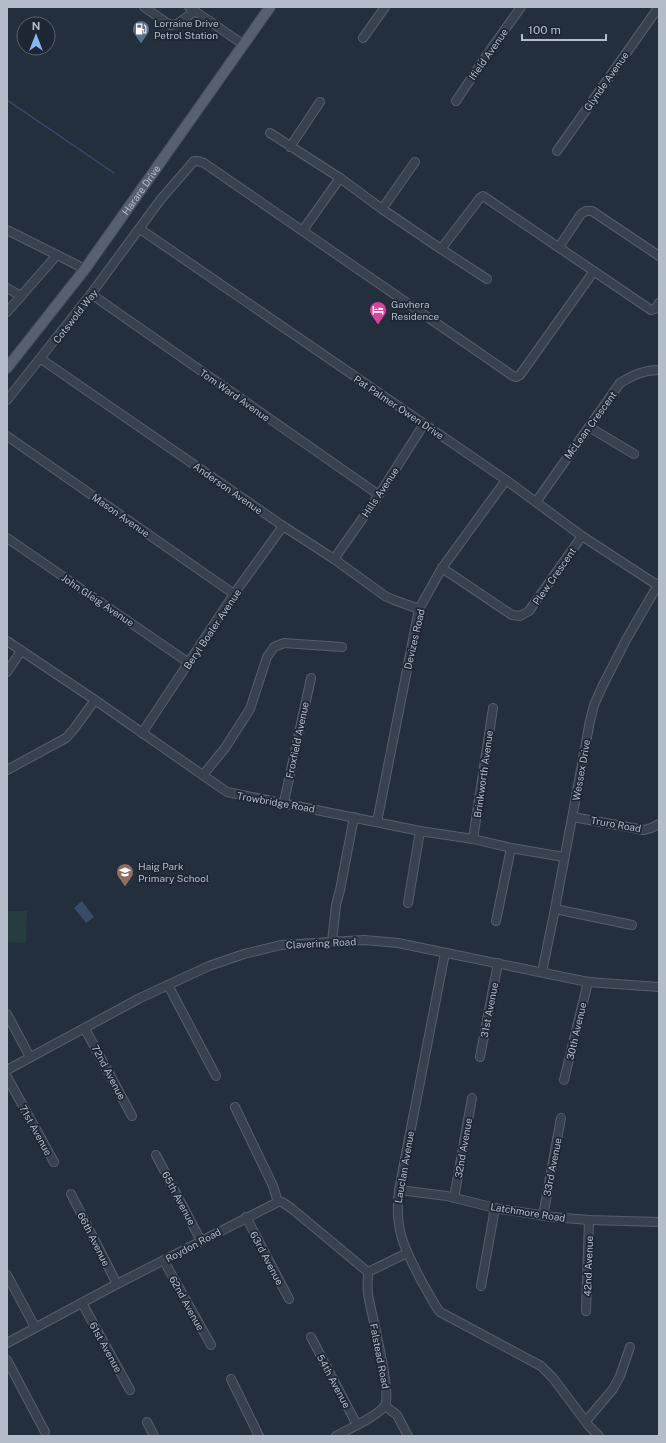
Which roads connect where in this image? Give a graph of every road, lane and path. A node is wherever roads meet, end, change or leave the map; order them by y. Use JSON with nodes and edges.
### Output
{"nodes":[{"id":1,"x":144,"y":7,"type":"edge"},
{"id":2,"x":270,"y":7,"type":"edge"},
{"id":3,"x":384,"y":7,"type":"edge"},
{"id":4,"x":521,"y":7,"type":"edge"},
{"id":5,"x":192,"y":9,"type":"edge"},
{"id":6,"x":655,"y":10,"type":"edge"},
{"id":7,"x":362,"y":38,"type":"dead end"},
{"id":8,"x":244,"y":45,"type":"junction"},
{"id":9,"x":456,"y":101,"type":"dead end"},
{"id":10,"x":320,"y":102,"type":"dead end"},
{"id":11,"x":270,"y":133,"type":"dead end"},
{"id":12,"x":290,"y":147,"type":"junction"},
{"id":13,"x":557,"y":152,"type":"dead end"},
{"id":14,"x":415,"y":162,"type":"dead end"},
{"id":15,"x":340,"y":178,"type":"junction"},
{"id":16,"x":382,"y":209,"type":"junction"},
{"id":17,"x":140,"y":229,"type":"junction"},
{"id":18,"x":7,"y":230,"type":"edge"},
{"id":19,"x":303,"y":230,"type":"junction"},
{"id":20,"x":559,"y":247,"type":"junction"},
{"id":21,"x":441,"y":249,"type":"junction"},
{"id":22,"x":57,"y":255,"type":"junction"},
{"id":23,"x":659,"y":256,"type":"edge"},
{"id":24,"x":85,"y":270,"type":"junction"},
{"id":25,"x":594,"y":271,"type":"junction"},
{"id":26,"x":487,"y":278,"type":"dead end"},
{"id":27,"x":7,"y":288,"type":"edge"},
{"id":28,"x":91,"y":294,"type":"junction"},
{"id":29,"x":21,"y":296,"type":"junction"},
{"id":30,"x":659,"y":303,"type":"edge"},
{"id":31,"x":7,"y":312,"type":"edge"},
{"id":32,"x":41,"y":359,"type":"junction"},
{"id":33,"x":7,"y":368,"type":"edge"},
{"id":34,"x":659,"y":370,"type":"edge"},
{"id":35,"x":7,"y":400,"type":"edge"},
{"id":36,"x":424,"y":424,"type":"junction"},
{"id":37,"x":590,"y":427,"type":"junction"},
{"id":38,"x":7,"y":436,"type":"edge"},
{"id":39,"x":634,"y":454,"type":"dead end"},
{"id":40,"x":506,"y":480,"type":"junction"},
{"id":41,"x":379,"y":495,"type":"junction"},
{"id":42,"x":536,"y":502,"type":"junction"},
{"id":43,"x":283,"y":526,"type":"junction"},
{"id":44,"x":582,"y":536,"type":"junction"},
{"id":45,"x":7,"y":538,"type":"edge"},
{"id":46,"x":334,"y":559,"type":"junction"},
{"id":47,"x":442,"y":568,"type":"junction"},
{"id":48,"x":658,"y":584,"type":"edge"},
{"id":49,"x":234,"y":594,"type":"junction"},
{"id":50,"x":420,"y":609,"type":"junction"},
{"id":51,"x":7,"y":641,"type":"edge"},
{"id":52,"x":342,"y":647,"type":"dead end"},
{"id":53,"x":21,"y":651,"type":"junction"},
{"id":54,"x":189,"y":663,"type":"junction"},
{"id":55,"x":7,"y":672,"type":"edge"},
{"id":56,"x":311,"y":678,"type":"dead end"},
{"id":57,"x":95,"y":700,"type":"junction"},
{"id":58,"x":493,"y":708,"type":"dead end"},
{"id":59,"x":142,"y":733,"type":"junction"},
{"id":60,"x":7,"y":770,"type":"edge"},
{"id":61,"x":203,"y":775,"type":"junction"},
{"id":62,"x":284,"y":802,"type":"junction"},
{"id":63,"x":354,"y":817,"type":"junction"},
{"id":64,"x":573,"y":817,"type":"junction"},
{"id":65,"x":377,"y":822,"type":"junction"},
{"id":66,"x":659,"y":824,"type":"edge"},
{"id":67,"x":420,"y":831,"type":"junction"},
{"id":68,"x":473,"y":839,"type":"junction"},
{"id":69,"x":511,"y":848,"type":"junction"},
{"id":70,"x":564,"y":857,"type":"junction"},
{"id":71,"x":408,"y":903,"type":"dead end"},
{"id":72,"x":555,"y":909,"type":"junction"},
{"id":73,"x":496,"y":921,"type":"dead end"},
{"id":74,"x":632,"y":925,"type":"dead end"},
{"id":75,"x":332,"y":942,"type":"junction"},
{"id":76,"x":445,"y":953,"type":"junction"},
{"id":77,"x":498,"y":963,"type":"junction"},
{"id":78,"x":542,"y":972,"type":"junction"},
{"id":79,"x":588,"y":982,"type":"junction"},
{"id":80,"x":168,"y":985,"type":"junction"},
{"id":81,"x":659,"y":987,"type":"edge"},
{"id":82,"x":7,"y":1014,"type":"edge"},
{"id":83,"x":85,"y":1029,"type":"junction"},
{"id":84,"x":30,"y":1057,"type":"junction"},
{"id":85,"x":480,"y":1057,"type":"dead end"},
{"id":86,"x":7,"y":1070,"type":"edge"},
{"id":87,"x":216,"y":1076,"type":"dead end"},
{"id":88,"x":7,"y":1077,"type":"edge"},
{"id":89,"x":564,"y":1080,"type":"dead end"},
{"id":90,"x":472,"y":1098,"type":"dead end"},
{"id":91,"x":235,"y":1108,"type":"dead end"},
{"id":92,"x":132,"y":1116,"type":"dead end"},
{"id":93,"x":561,"y":1118,"type":"dead end"},
{"id":94,"x":156,"y":1155,"type":"dead end"},
{"id":95,"x":54,"y":1162,"type":"dead end"},
{"id":96,"x":399,"y":1190,"type":"junction"},
{"id":97,"x":71,"y":1194,"type":"dead end"},
{"id":98,"x":454,"y":1198,"type":"junction"},
{"id":99,"x":278,"y":1202,"type":"junction"},
{"id":100,"x":494,"y":1208,"type":"junction"},
{"id":101,"x":542,"y":1216,"type":"junction"},
{"id":102,"x":246,"y":1217,"type":"junction"},
{"id":103,"x":589,"y":1220,"type":"junction"},
{"id":104,"x":659,"y":1222,"type":"edge"},
{"id":105,"x":201,"y":1241,"type":"junction"},
{"id":106,"x":407,"y":1253,"type":"junction"},
{"id":107,"x":164,"y":1261,"type":"junction"},
{"id":108,"x":368,"y":1272,"type":"junction"},
{"id":109,"x":7,"y":1275,"type":"edge"},
{"id":110,"x":117,"y":1284,"type":"junction"},
{"id":111,"x":480,"y":1286,"type":"dead end"},
{"id":112,"x":289,"y":1299,"type":"dead end"},
{"id":113,"x":82,"y":1303,"type":"junction"},
{"id":114,"x":586,"y":1311,"type":"dead end"},
{"id":115,"x":35,"y":1327,"type":"junction"},
{"id":116,"x":311,"y":1337,"type":"dead end"},
{"id":117,"x":7,"y":1342,"type":"edge"},
{"id":118,"x":211,"y":1345,"type":"dead end"},
{"id":119,"x":630,"y":1347,"type":"dead end"},
{"id":120,"x":7,"y":1360,"type":"edge"},
{"id":121,"x":231,"y":1379,"type":"dead end"},
{"id":122,"x":130,"y":1390,"type":"dead end"},
{"id":123,"x":385,"y":1406,"type":"junction"},
{"id":124,"x":586,"y":1421,"type":"junction"},
{"id":125,"x":147,"y":1422,"type":"dead end"},
{"id":126,"x":358,"y":1425,"type":"junction"},
{"id":127,"x":45,"y":1432,"type":"dead end"},
{"id":128,"x":154,"y":1436,"type":"edge"},
{"id":129,"x":259,"y":1436,"type":"edge"},
{"id":130,"x":336,"y":1436,"type":"edge"},
{"id":131,"x":408,"y":1436,"type":"edge"},
{"id":132,"x":599,"y":1436,"type":"edge"}],
"edges":[{"from":1,"to":5,"type":"street"},
{"from":2,"to":8,"type":"main road","name":"Harare Drive"},
{"from":3,"to":7,"type":"street"},
{"from":4,"to":9,"type":"street","name":"Ifield Avenue"},
{"from":5,"to":8,"type":"street"},
{"from":6,"to":13,"type":"street","name":"Glynde Avenue"},
{"from":8,"to":24,"type":"main road","name":"Harare Drive"},
{"from":10,"to":12,"type":"street"},
{"from":11,"to":12,"type":"street"},
{"from":12,"to":15,"type":"street"},
{"from":14,"to":16,"type":"street"},
{"from":15,"to":16,"type":"street"},
{"from":15,"to":19,"type":"street"},
{"from":16,"to":21,"type":"street"},
{"from":17,"to":19,"type":"street","name":"Cotswold Way"},
{"from":17,"to":28,"type":"street","name":"Cotswold Way"},
{"from":17,"to":36,"type":"street","name":"Pat Palmer Owen Drive"},
{"from":18,"to":22,"type":"street"},
{"from":19,"to":25,"type":"street"},
{"from":20,"to":21,"type":"street"},
{"from":20,"to":23,"type":"street"},
{"from":20,"to":25,"type":"street"},
{"from":21,"to":26,"type":"street"},
{"from":22,"to":24,"type":"street"},
{"from":22,"to":29,"type":"street"},
{"from":24,"to":33,"type":"main road","name":"Harare Drive"},
{"from":25,"to":30,"type":"street"},
{"from":27,"to":29,"type":"street"},
{"from":28,"to":32,"type":"street","name":"Cotswold Way"},
{"from":28,"to":41,"type":"street","name":"Tom Ward Avenue"},
{"from":29,"to":31,"type":"street"},
{"from":32,"to":35,"type":"street","name":"Cotswold Way"},
{"from":32,"to":43,"type":"street","name":"Anderson Avenue"},
{"from":34,"to":37,"type":"street","name":"McLean Crescent"},
{"from":36,"to":40,"type":"street","name":"Pat Palmer Owen Drive"},
{"from":36,"to":41,"type":"street","name":"Hills Avenue"},
{"from":37,"to":39,"type":"street"},
{"from":37,"to":42,"type":"street","name":"McLean Crescent"},
{"from":38,"to":49,"type":"street","name":"Mason Avenue"},
{"from":40,"to":42,"type":"street","name":"Pat Palmer Owen Drive"},
{"from":40,"to":47,"type":"street","name":"Devizes Road"},
{"from":41,"to":46,"type":"street","name":"Hills Avenue"},
{"from":42,"to":44,"type":"street","name":"Pat Palmer Owen Drive"},
{"from":43,"to":46,"type":"street","name":"Anderson Avenue"},
{"from":43,"to":49,"type":"street","name":"Beryl Boaler Avenue"},
{"from":44,"to":47,"type":"street","name":"Plew Crescent"},
{"from":44,"to":48,"type":"street","name":"Pat Palmer Owen Drive"},
{"from":45,"to":54,"type":"street","name":"John Gleig Avenue"},
{"from":46,"to":50,"type":"street","name":"Anderson Avenue"},
{"from":47,"to":50,"type":"street","name":"Devizes Road"},
{"from":48,"to":64,"type":"street","name":"Wessex Drive"},
{"from":49,"to":54,"type":"street","name":"Beryl Boaler Avenue"},
{"from":50,"to":65,"type":"street","name":"Devizes Road"},
{"from":51,"to":53,"type":"street","name":"Trowbridge Road"},
{"from":52,"to":61,"type":"street"},
{"from":53,"to":55,"type":"street"},
{"from":53,"to":57,"type":"street","name":"Trowbridge Road"},
{"from":54,"to":59,"type":"street","name":"Beryl Boaler Avenue"},
{"from":56,"to":62,"type":"street","name":"Froxfield Avenue"},
{"from":57,"to":59,"type":"street","name":"Trowbridge Road"},
{"from":57,"to":60,"type":"street"},
{"from":58,"to":68,"type":"street","name":"Brinkworth Avenue"},
{"from":59,"to":61,"type":"street","name":"Trowbridge Road"},
{"from":61,"to":62,"type":"street","name":"Trowbridge Road"},
{"from":62,"to":63,"type":"street","name":"Trowbridge Road"},
{"from":63,"to":65,"type":"street","name":"Trowbridge Road"},
{"from":63,"to":75,"type":"street"},
{"from":64,"to":66,"type":"street","name":"Truro Road"},
{"from":64,"to":70,"type":"street","name":"Wessex Drive"},
{"from":65,"to":67,"type":"street","name":"Trowbridge Road"},
{"from":67,"to":68,"type":"street","name":"Trowbridge Road"},
{"from":67,"to":71,"type":"street"},
{"from":68,"to":69,"type":"street","name":"Trowbridge Road"},
{"from":69,"to":70,"type":"street","name":"Trowbridge Road"},
{"from":69,"to":73,"type":"street"},
{"from":70,"to":72,"type":"street","name":"Wessex Drive"},
{"from":72,"to":74,"type":"street"},
{"from":72,"to":78,"type":"street","name":"Wessex Drive"},
{"from":75,"to":76,"type":"street","name":"Clavering Road"},
{"from":75,"to":80,"type":"street","name":"Clavering Road"},
{"from":76,"to":77,"type":"street","name":"Clavering Road"},
{"from":76,"to":96,"type":"street","name":"Lauclan Avenue"},
{"from":77,"to":78,"type":"street","name":"Clavering Road"},
{"from":77,"to":85,"type":"street","name":"31st Avenue"},
{"from":78,"to":79,"type":"street","name":"Clavering Road"},
{"from":79,"to":81,"type":"street","name":"Clavering Road"},
{"from":79,"to":89,"type":"street","name":"30th Avenue"},
{"from":80,"to":83,"type":"street","name":"Clavering Road"},
{"from":80,"to":87,"type":"street"},
{"from":82,"to":84,"type":"street"},
{"from":83,"to":84,"type":"street","name":"Clavering Road"},
{"from":83,"to":92,"type":"street","name":"72nd Avenue"},
{"from":84,"to":86,"type":"street","name":"Clavering Road"},
{"from":88,"to":95,"type":"street","name":"71st Avenue"},
{"from":90,"to":98,"type":"street","name":"32nd Avenue"},
{"from":91,"to":99,"type":"street"},
{"from":93,"to":101,"type":"street","name":"33rd Avenue"},
{"from":94,"to":105,"type":"street","name":"65th Avenue"},
{"from":96,"to":98,"type":"street","name":"Latchmore Road"},
{"from":96,"to":106,"type":"street","name":"Lauclan Avenue"},
{"from":97,"to":110,"type":"street","name":"66th Avenue"},
{"from":98,"to":100,"type":"street","name":"Latchmore Road"},
{"from":99,"to":102,"type":"street","name":"Roydon Road"},
{"from":99,"to":108,"type":"street"},
{"from":100,"to":101,"type":"street","name":"Latchmore Road"},
{"from":100,"to":111,"type":"street"},
{"from":101,"to":103,"type":"street","name":"Latchmore Road"},
{"from":102,"to":105,"type":"street","name":"Roydon Road"},
{"from":102,"to":112,"type":"street","name":"63rd Avenue"},
{"from":103,"to":104,"type":"street","name":"Latchmore Road"},
{"from":103,"to":114,"type":"street","name":"42nd Avenue"},
{"from":105,"to":107,"type":"street","name":"Roydon Road"},
{"from":106,"to":108,"type":"street"},
{"from":106,"to":124,"type":"street","name":"Lauclan Avenue"},
{"from":107,"to":110,"type":"street","name":"Roydon Road"},
{"from":107,"to":118,"type":"street","name":"62nd Avenue"},
{"from":108,"to":123,"type":"street","name":"Falstead Road"},
{"from":109,"to":115,"type":"street"},
{"from":110,"to":113,"type":"street","name":"Roydon Road"},
{"from":113,"to":115,"type":"street","name":"Roydon Road"},
{"from":113,"to":122,"type":"street","name":"61st Avenue"},
{"from":115,"to":117,"type":"street","name":"Roydon Road"},
{"from":116,"to":126,"type":"street","name":"54th Avenue"},
{"from":119,"to":124,"type":"street"},
{"from":120,"to":127,"type":"street"},
{"from":121,"to":129,"type":"street"},
{"from":123,"to":126,"type":"street"},
{"from":123,"to":131,"type":"street"},
{"from":124,"to":132,"type":"street","name":"Lauclan Avenue"},
{"from":125,"to":128,"type":"street"},
{"from":126,"to":130,"type":"street"}]}
